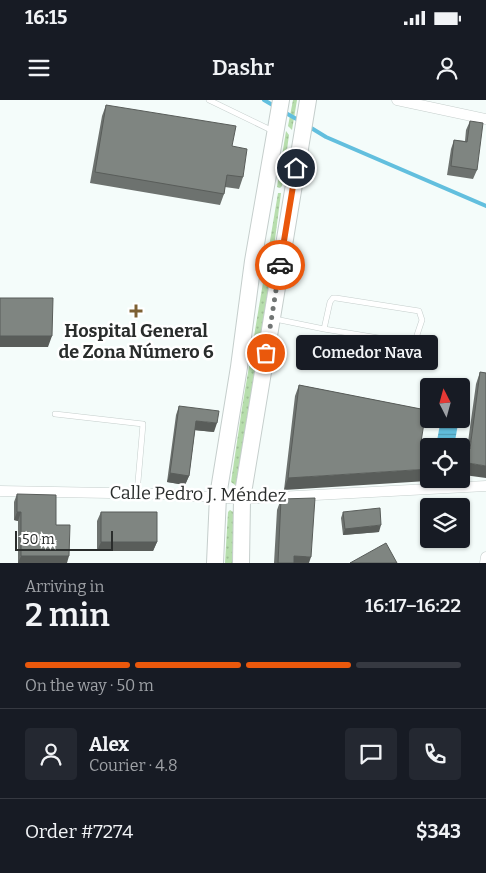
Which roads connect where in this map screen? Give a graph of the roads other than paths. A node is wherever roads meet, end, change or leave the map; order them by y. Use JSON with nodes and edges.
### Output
{"nodes":[{"id":1,"x":209,"y":100,"type":"edge"},
{"id":2,"x":281,"y":100,"type":"edge"},
{"id":3,"x":308,"y":100,"type":"edge"},
{"id":4,"x":397,"y":100,"type":"edge"},
{"id":5,"x":486,"y":119,"type":"edge"},
{"id":6,"x":276,"y":129,"type":"junction"},
{"id":7,"x":272,"y":318,"type":"junction"},
{"id":8,"x":324,"y":329,"type":"junction"},
{"id":9,"x":55,"y":414,"type":"dead end"},
{"id":10,"x":486,"y":486,"type":"edge"},
{"id":11,"x":0,"y":491,"type":"edge"},
{"id":12,"x":136,"y":493,"type":"junction"},
{"id":13,"x":218,"y":496,"type":"junction"},
{"id":14,"x":242,"y":499,"type":"junction"},
{"id":15,"x":486,"y":557,"type":"edge"},
{"id":16,"x":215,"y":563,"type":"edge"},
{"id":17,"x":240,"y":563,"type":"edge"},
{"id":18,"x":485,"y":563,"type":"edge"}],
"edges":[{"from":1,"to":6,"type":"lane"},
{"from":2,"to":6,"type":"main road"},
{"from":3,"to":7,"type":"main road"},
{"from":4,"to":5,"type":"street"},
{"from":6,"to":13,"type":"main road"},
{"from":7,"to":8,"type":"lane"},
{"from":7,"to":14,"type":"main road"},
{"from":8,"to":8,"type":"lane"},
{"from":9,"to":12,"type":"lane"},
{"from":10,"to":14,"type":"street","name":"Calle Pedro J. Méndez"},
{"from":11,"to":12,"type":"street","name":"Calle Pedro J. Méndez"},
{"from":12,"to":13,"type":"street","name":"Calle Pedro J. Méndez"},
{"from":13,"to":14,"type":"street","name":"Calle Pedro J. Méndez"},
{"from":13,"to":16,"type":"main road"},
{"from":14,"to":17,"type":"main road"},
{"from":15,"to":18,"type":"street"}]}
